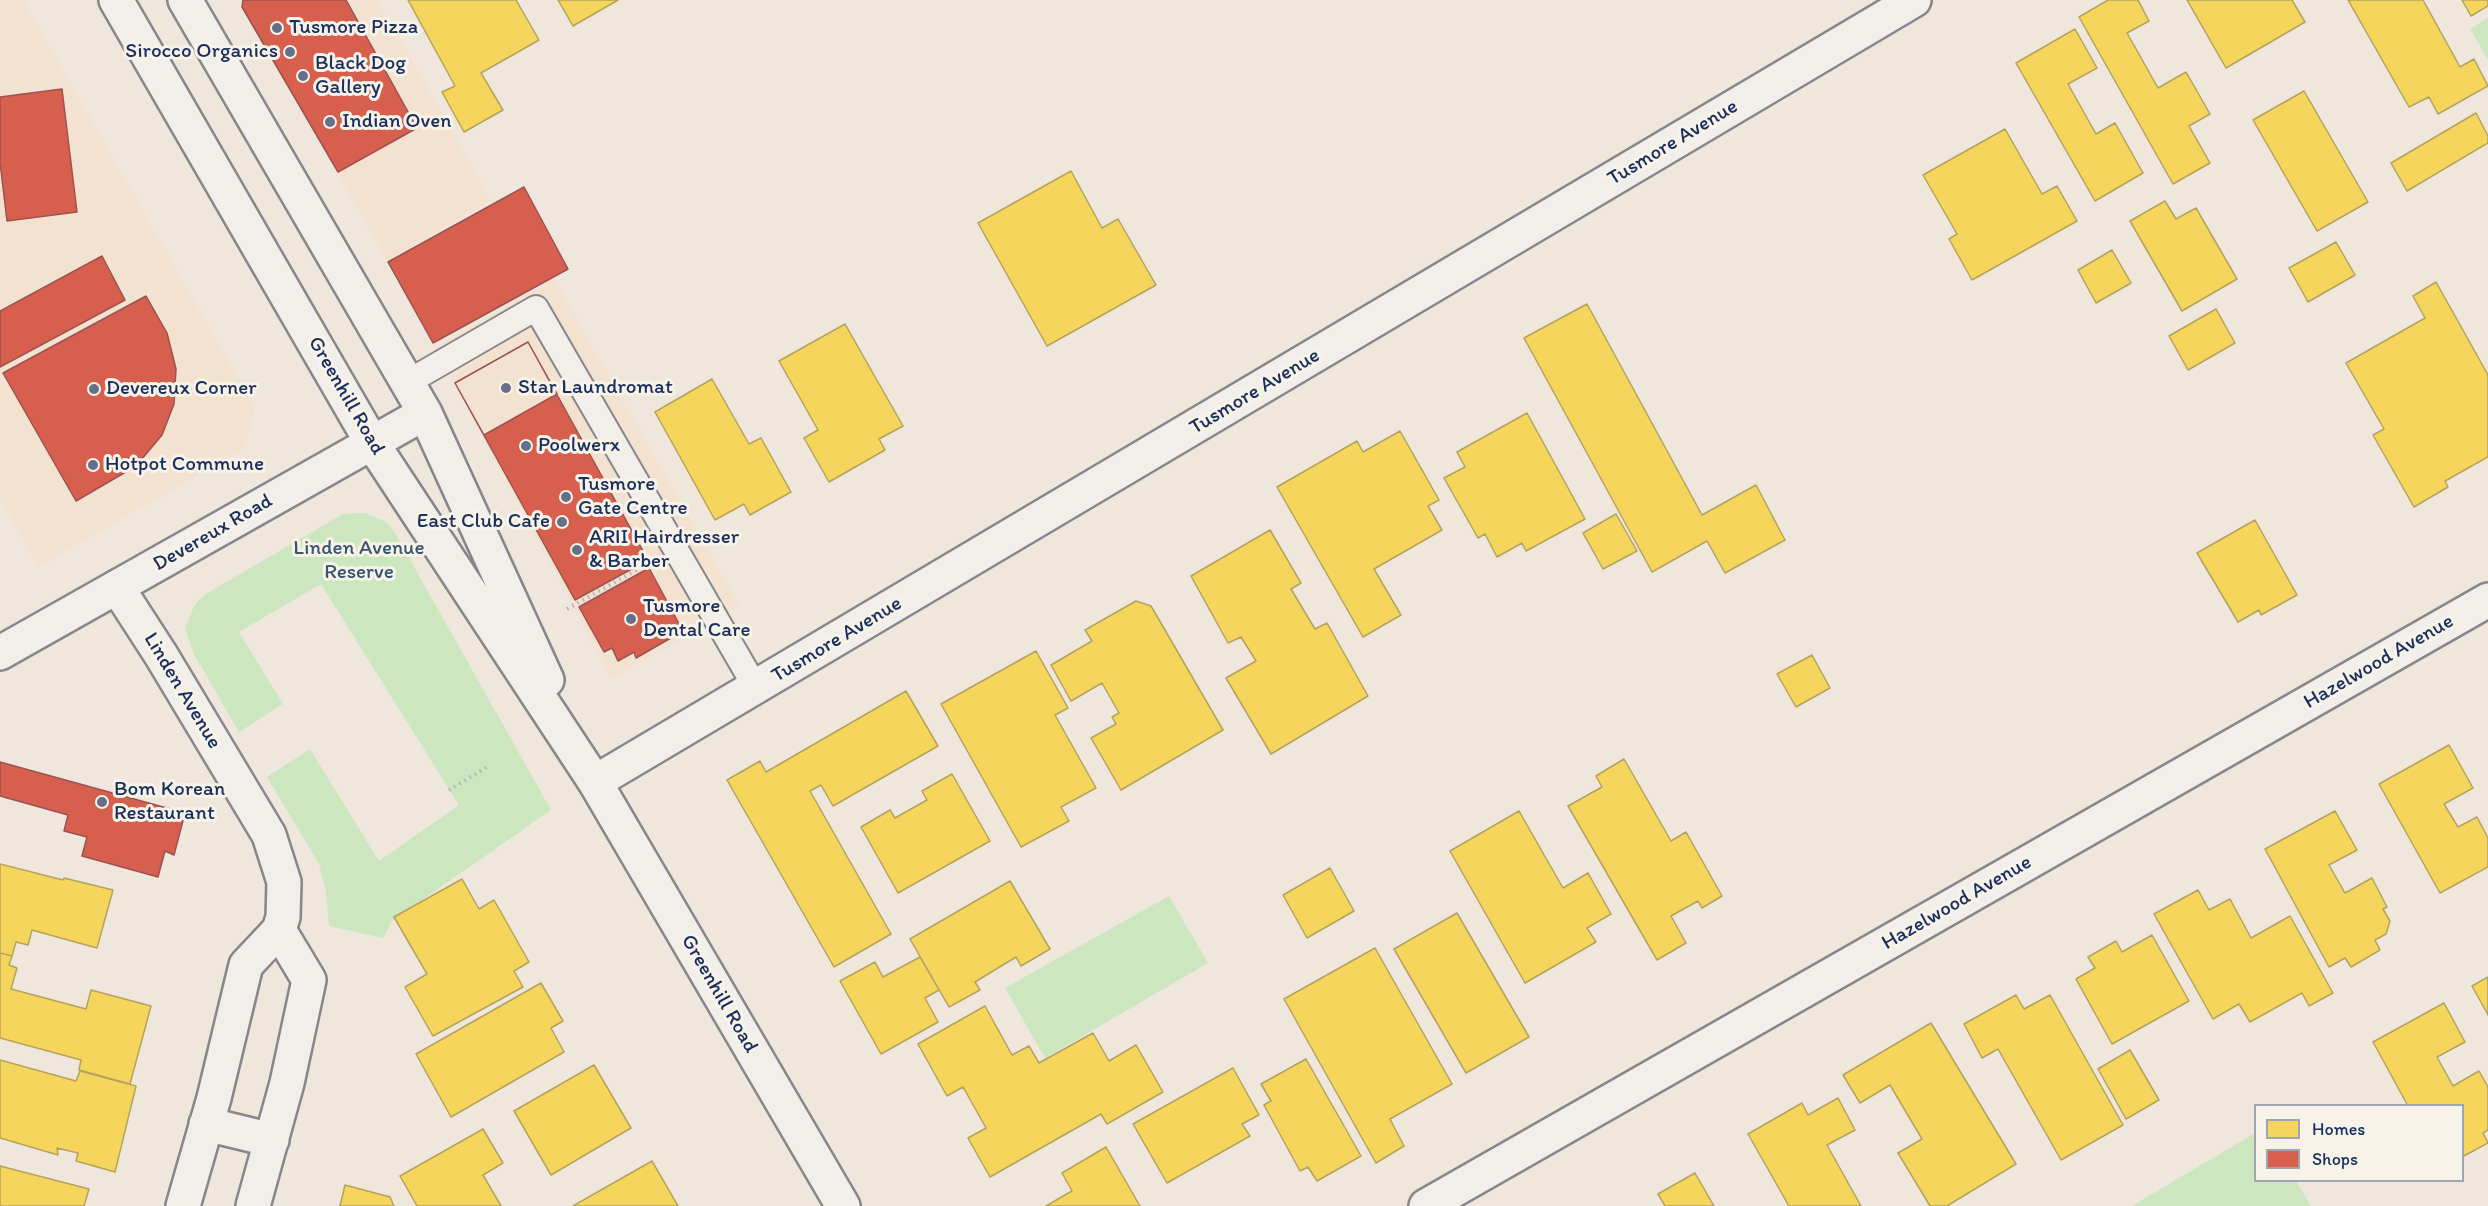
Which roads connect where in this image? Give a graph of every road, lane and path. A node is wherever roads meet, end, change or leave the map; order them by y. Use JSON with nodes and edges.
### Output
{"nodes":[{"id":1,"x":116,"y":0,"type":"edge"},
{"id":2,"x":185,"y":0,"type":"edge"},
{"id":3,"x":1914,"y":0,"type":"edge"},
{"id":4,"x":408,"y":382,"type":"junction"},
{"id":5,"x":425,"y":413,"type":"junction"},
{"id":6,"x":372,"y":443,"type":"junction"},
{"id":7,"x":652,"y":562,"type":"dead end"},
{"id":8,"x":117,"y":587,"type":"junction"},
{"id":9,"x":2488,"y":600,"type":"edge"},
{"id":10,"x":567,"y":609,"type":"dead end"},
{"id":11,"x":0,"y":653,"type":"edge"},
{"id":12,"x":756,"y":688,"type":"junction"},
{"id":13,"x":488,"y":767,"type":"dead end"},
{"id":14,"x":595,"y":782,"type":"junction"},
{"id":15,"x":449,"y":790,"type":"dead end"},
{"id":16,"x":279,"y":930,"type":"junction"},
{"id":17,"x":206,"y":1124,"type":"junction"},
{"id":18,"x":272,"y":1140,"type":"junction"},
{"id":19,"x":183,"y":1206,"type":"edge"},
{"id":20,"x":254,"y":1206,"type":"edge"},
{"id":21,"x":843,"y":1206,"type":"edge"},
{"id":22,"x":1426,"y":1206,"type":"edge"}],
"edges":[{"from":1,"to":6,"type":"street","name":"Greenhill Road"},
{"from":2,"to":4,"type":"street","name":"Greenhill Road"},
{"from":3,"to":12,"type":"street","name":"Tusmore Avenue"},
{"from":4,"to":5,"type":"street","name":"Greenhill Road"},
{"from":4,"to":12,"type":"lane"},
{"from":5,"to":6,"type":"street","name":"Devereux Road"},
{"from":5,"to":14,"type":"street","name":"Greenhill Road"},
{"from":6,"to":8,"type":"street","name":"Devereux Road"},
{"from":6,"to":14,"type":"street","name":"Greenhill Road"},
{"from":7,"to":10,"type":"path"},
{"from":8,"to":11,"type":"street","name":"Devereux Road"},
{"from":8,"to":16,"type":"street","name":"Linden Avenue"},
{"from":9,"to":22,"type":"street","name":"Hazelwood Avenue"},
{"from":12,"to":14,"type":"street","name":"Tusmore Avenue"},
{"from":13,"to":15,"type":"path"},
{"from":14,"to":21,"type":"street","name":"Greenhill Road"},
{"from":16,"to":17,"type":"street"},
{"from":16,"to":18,"type":"street"},
{"from":17,"to":18,"type":"street"},
{"from":17,"to":19,"type":"street"},
{"from":18,"to":20,"type":"street"}]}
